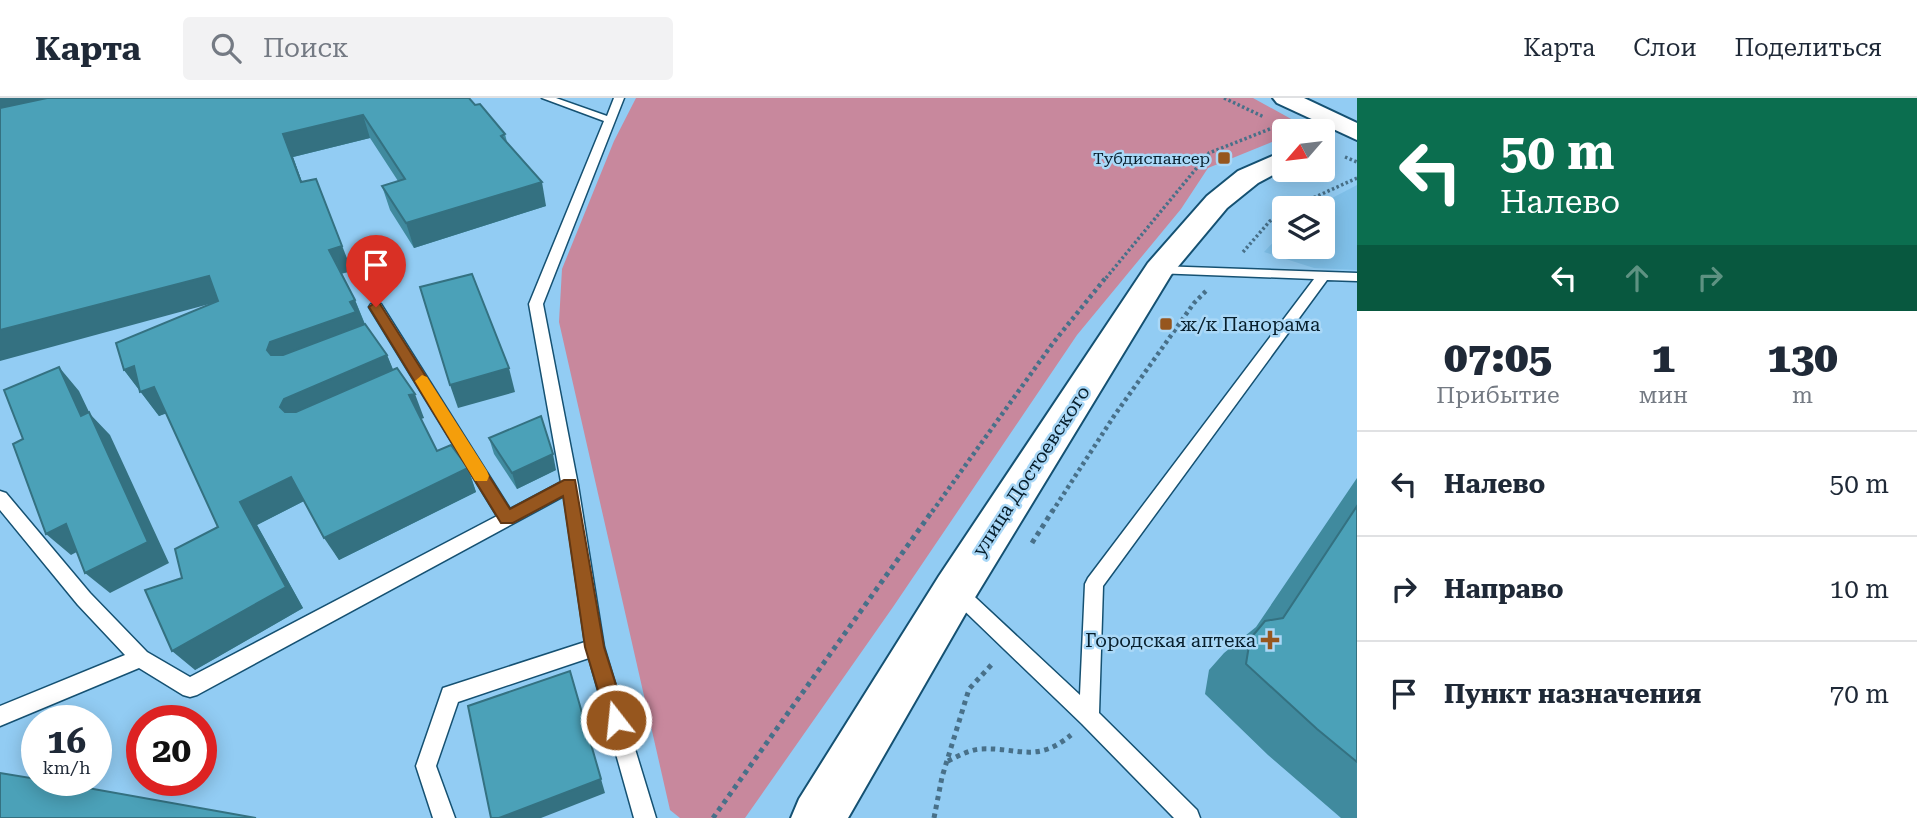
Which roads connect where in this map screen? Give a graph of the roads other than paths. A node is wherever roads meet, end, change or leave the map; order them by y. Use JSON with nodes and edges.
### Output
{"nodes":[{"id":1,"x":547,"y":98,"type":"edge"},
{"id":2,"x":619,"y":98,"type":"edge"},
{"id":3,"x":1285,"y":98,"type":"edge"},
{"id":4,"x":610,"y":120,"type":"junction"},
{"id":5,"x":1357,"y":132,"type":"edge"},
{"id":6,"x":1335,"y":140,"type":"edge"},
{"id":7,"x":1272,"y":165,"type":"edge"},
{"id":8,"x":1160,"y":270,"type":"junction"},
{"id":9,"x":1323,"y":276,"type":"junction"},
{"id":10,"x":1357,"y":277,"type":"edge"},
{"id":11,"x":376,"y":307,"type":"dead end"},
{"id":12,"x":570,"y":485,"type":"junction"},
{"id":13,"x":0,"y":498,"type":"edge"},
{"id":14,"x":507,"y":519,"type":"junction"},
{"id":15,"x":955,"y":590,"type":"junction"},
{"id":16,"x":595,"y":647,"type":"junction"},
{"id":17,"x":140,"y":657,"type":"junction"},
{"id":18,"x":0,"y":716,"type":"edge"},
{"id":19,"x":1089,"y":717,"type":"junction"},
{"id":20,"x":444,"y":818,"type":"edge"},
{"id":21,"x":645,"y":818,"type":"edge"},
{"id":22,"x":818,"y":818,"type":"edge"},
{"id":23,"x":1189,"y":818,"type":"edge"}],
"edges":[{"from":1,"to":4,"type":"lane"},
{"from":2,"to":4,"type":"lane"},
{"from":3,"to":5,"type":"main road"},
{"from":4,"to":12,"type":"lane"},
{"from":5,"to":6,"type":"main road"},
{"from":7,"to":8,"type":"main road","name":"улица Достоевского"},
{"from":8,"to":9,"type":"lane"},
{"from":8,"to":15,"type":"main road","name":"улица Достоевского"},
{"from":9,"to":10,"type":"lane"},
{"from":9,"to":19,"type":"lane"},
{"from":11,"to":14,"type":"lane"},
{"from":12,"to":14,"type":"lane"},
{"from":12,"to":16,"type":"lane"},
{"from":13,"to":17,"type":"lane"},
{"from":14,"to":17,"type":"lane"},
{"from":15,"to":19,"type":"lane"},
{"from":15,"to":22,"type":"main road","name":"улица Достоевского"},
{"from":16,"to":20,"type":"lane"},
{"from":16,"to":21,"type":"lane"},
{"from":17,"to":18,"type":"lane"},
{"from":19,"to":23,"type":"lane"}]}
